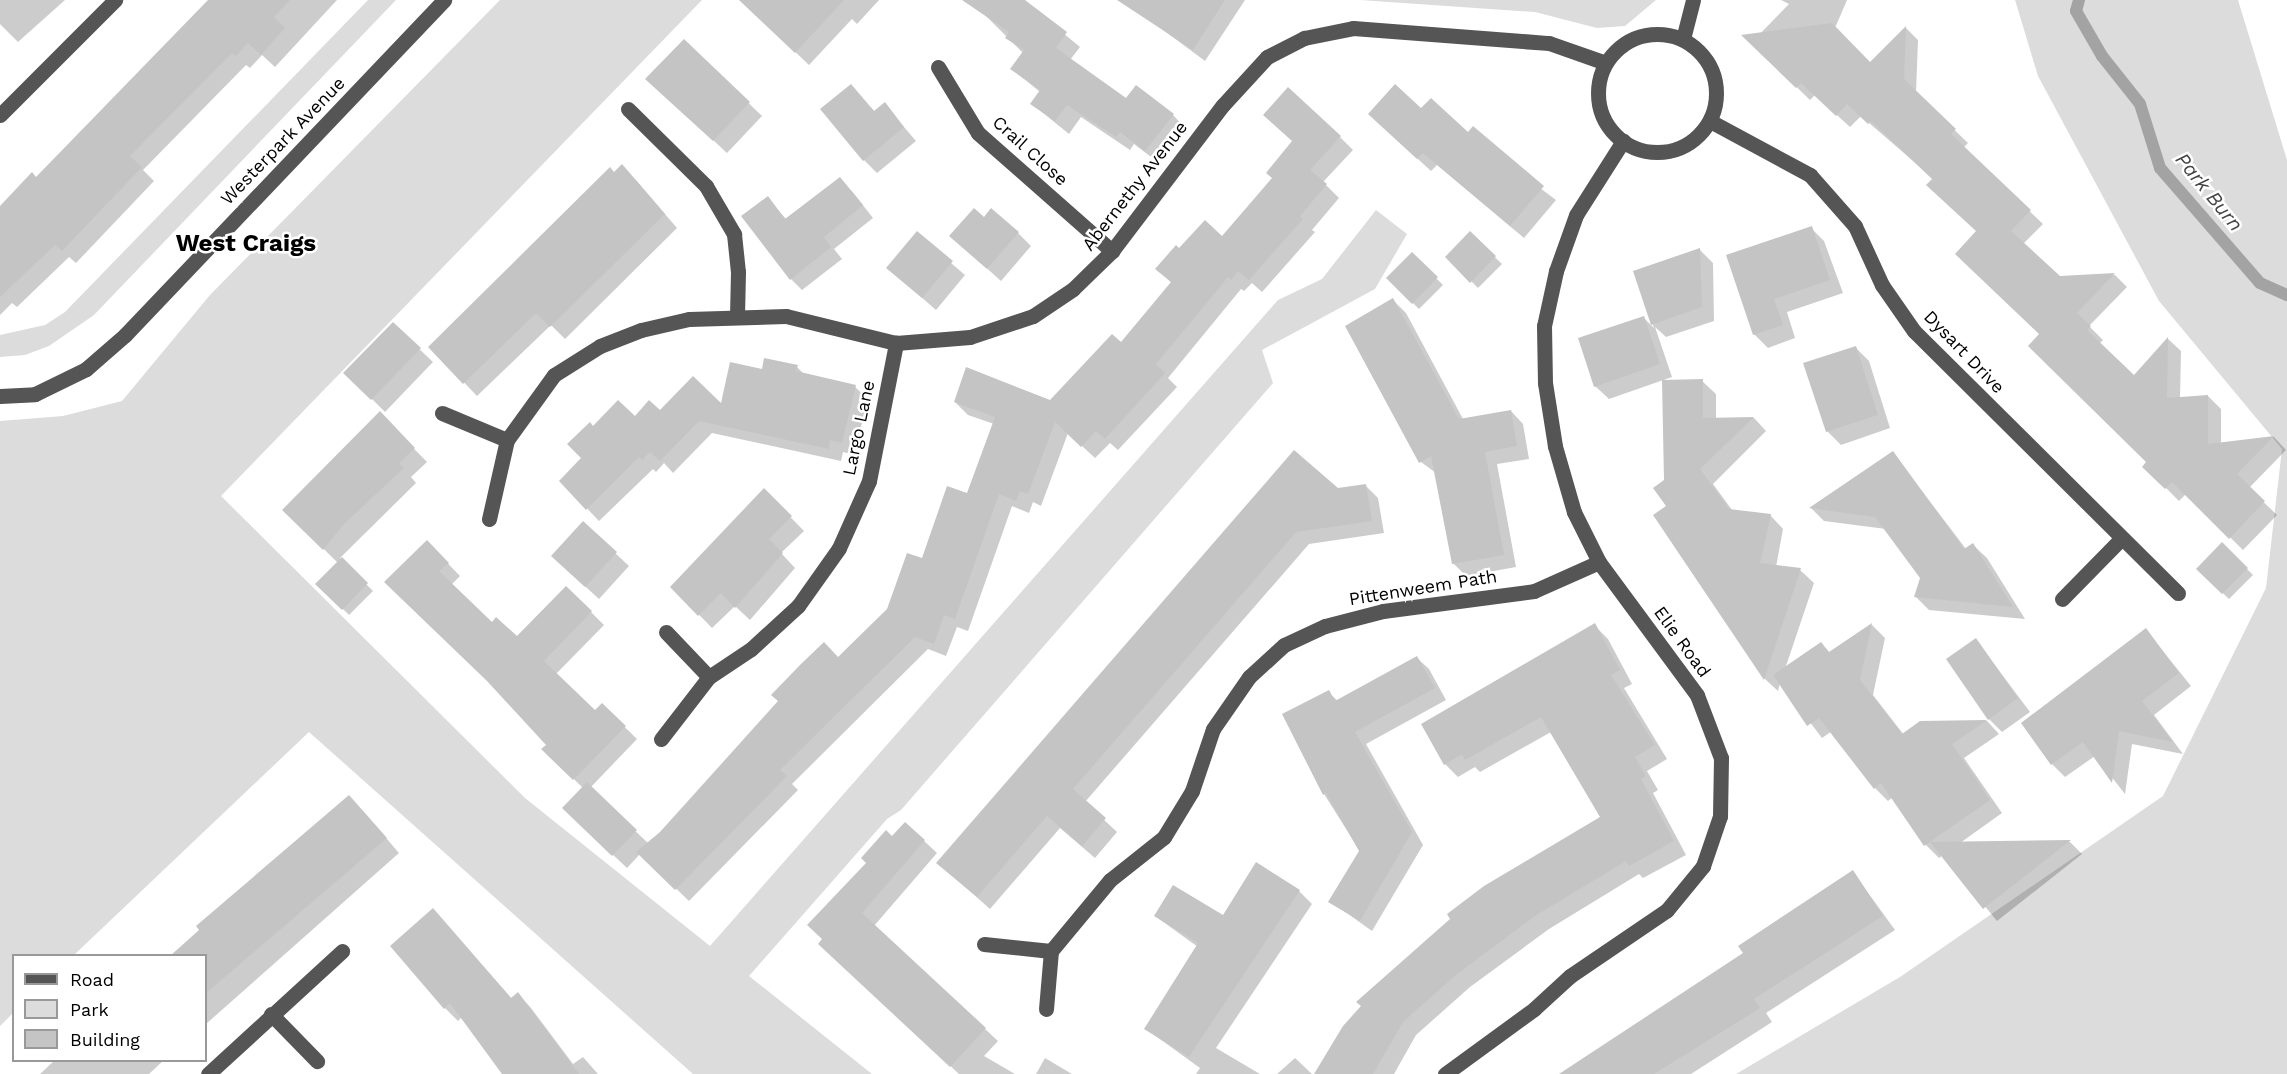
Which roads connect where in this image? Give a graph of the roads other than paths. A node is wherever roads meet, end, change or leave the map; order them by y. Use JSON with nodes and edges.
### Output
{"nodes":[{"id":1,"x":116,"y":0,"type":"edge"},
{"id":2,"x":444,"y":0,"type":"edge"},
{"id":3,"x":1693,"y":0,"type":"edge"},
{"id":4,"x":1683,"y":39,"type":"junction"},
{"id":5,"x":1606,"y":63,"type":"junction"},
{"id":6,"x":938,"y":67,"type":"dead end"},
{"id":7,"x":628,"y":109,"type":"dead end"},
{"id":8,"x":0,"y":115,"type":"edge"},
{"id":9,"x":1710,"y":121,"type":"junction"},
{"id":10,"x":1623,"y":141,"type":"junction"},
{"id":11,"x":1112,"y":251,"type":"junction"},
{"id":12,"x":737,"y":316,"type":"junction"},
{"id":13,"x":896,"y":343,"type":"junction"},
{"id":14,"x":0,"y":396,"type":"edge"},
{"id":15,"x":442,"y":412,"type":"dead end"},
{"id":16,"x":507,"y":440,"type":"junction"},
{"id":17,"x":489,"y":519,"type":"dead end"},
{"id":18,"x":2121,"y":539,"type":"junction"},
{"id":19,"x":1599,"y":562,"type":"junction"},
{"id":20,"x":2178,"y":593,"type":"dead end"},
{"id":21,"x":2062,"y":599,"type":"dead end"},
{"id":22,"x":666,"y":632,"type":"dead end"},
{"id":23,"x":709,"y":677,"type":"junction"},
{"id":24,"x":660,"y":739,"type":"dead end"},
{"id":25,"x":984,"y":944,"type":"dead end"},
{"id":26,"x":342,"y":951,"type":"dead end"},
{"id":27,"x":1051,"y":951,"type":"junction"},
{"id":28,"x":1046,"y":1009,"type":"dead end"},
{"id":29,"x":271,"y":1014,"type":"junction"},
{"id":30,"x":317,"y":1061,"type":"dead end"},
{"id":31,"x":208,"y":1074,"type":"edge"},
{"id":32,"x":1445,"y":1074,"type":"edge"}],
"edges":[{"from":1,"to":8,"type":"street"},
{"from":2,"to":14,"type":"street","name":"Westerpark Avenue"},
{"from":3,"to":4,"type":"street"},
{"from":4,"to":5,"type":"street"},
{"from":4,"to":9,"type":"street"},
{"from":5,"to":10,"type":"street"},
{"from":5,"to":11,"type":"street","name":"Abernethy Avenue"},
{"from":6,"to":11,"type":"street","name":"Crail Close"},
{"from":7,"to":12,"type":"street"},
{"from":9,"to":10,"type":"street"},
{"from":9,"to":18,"type":"street","name":"Dysart Drive"},
{"from":10,"to":19,"type":"street","name":"Elie Road"},
{"from":11,"to":13,"type":"street","name":"Abernethy Avenue"},
{"from":12,"to":13,"type":"street","name":"Abernethy Avenue"},
{"from":12,"to":16,"type":"street","name":"Abernethy Avenue"},
{"from":13,"to":23,"type":"street","name":"Largo Lane"},
{"from":15,"to":16,"type":"street"},
{"from":16,"to":17,"type":"street","name":"Abernethy Avenue"},
{"from":18,"to":20,"type":"street","name":"Dysart Drive"},
{"from":18,"to":21,"type":"street"},
{"from":19,"to":27,"type":"street","name":"Pittenweem Path"},
{"from":19,"to":32,"type":"street","name":"Elie Road"},
{"from":22,"to":23,"type":"street"},
{"from":23,"to":24,"type":"street","name":"Largo Lane"},
{"from":25,"to":27,"type":"street"},
{"from":26,"to":29,"type":"street"},
{"from":27,"to":28,"type":"street"},
{"from":29,"to":30,"type":"street"},
{"from":29,"to":31,"type":"street"}]}
